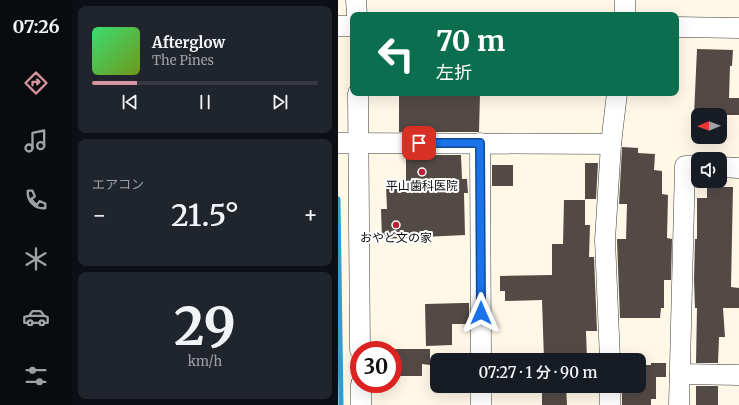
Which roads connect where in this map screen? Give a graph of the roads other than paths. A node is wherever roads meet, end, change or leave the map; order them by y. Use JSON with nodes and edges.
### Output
{"nodes":[{"id":1,"x":356,"y":0,"type":"edge"},
{"id":2,"x":625,"y":0,"type":"edge"},
{"id":3,"x":357,"y":12,"type":"edge"},
{"id":4,"x":625,"y":12,"type":"edge"},
{"id":5,"x":338,"y":26,"type":"edge"},
{"id":6,"x":350,"y":26,"type":"edge"},
{"id":7,"x":679,"y":28,"type":"edge"},
{"id":8,"x":739,"y":28,"type":"edge"},
{"id":9,"x":358,"y":96,"type":"edge"},
{"id":10,"x":617,"y":96,"type":"edge"},
{"id":11,"x":338,"y":143,"type":"edge"},
{"id":12,"x":358,"y":143,"type":"junction"},
{"id":13,"x":480,"y":143,"type":"junction"},
{"id":14,"x":611,"y":144,"type":"junction"},
{"id":15,"x":691,"y":166,"type":"edge"},
{"id":16,"x":727,"y":167,"type":"edge"},
{"id":17,"x":739,"y":168,"type":"edge"},
{"id":18,"x":360,"y":341,"type":"edge"},
{"id":19,"x":481,"y":353,"type":"edge"},
{"id":20,"x":610,"y":353,"type":"edge"},
{"id":21,"x":680,"y":374,"type":"junction"},
{"id":22,"x":739,"y":375,"type":"edge"},
{"id":23,"x":361,"y":393,"type":"edge"},
{"id":24,"x":481,"y":393,"type":"edge"},
{"id":25,"x":610,"y":393,"type":"edge"},
{"id":26,"x":361,"y":405,"type":"edge"},
{"id":27,"x":481,"y":405,"type":"edge"},
{"id":28,"x":610,"y":405,"type":"edge"},
{"id":29,"x":678,"y":405,"type":"edge"}],
"edges":[{"from":1,"to":3,"type":"street"},
{"from":2,"to":4,"type":"street"},
{"from":5,"to":6,"type":"street"},
{"from":7,"to":8,"type":"street"},
{"from":9,"to":12,"type":"street"},
{"from":10,"to":14,"type":"street"},
{"from":11,"to":12,"type":"street"},
{"from":12,"to":13,"type":"street"},
{"from":12,"to":18,"type":"street"},
{"from":13,"to":14,"type":"street"},
{"from":13,"to":19,"type":"street"},
{"from":14,"to":20,"type":"street"},
{"from":15,"to":21,"type":"street"},
{"from":16,"to":17,"type":"street"},
{"from":21,"to":22,"type":"street"},
{"from":21,"to":29,"type":"street"},
{"from":23,"to":26,"type":"street"},
{"from":24,"to":27,"type":"street"},
{"from":25,"to":28,"type":"street"}]}
